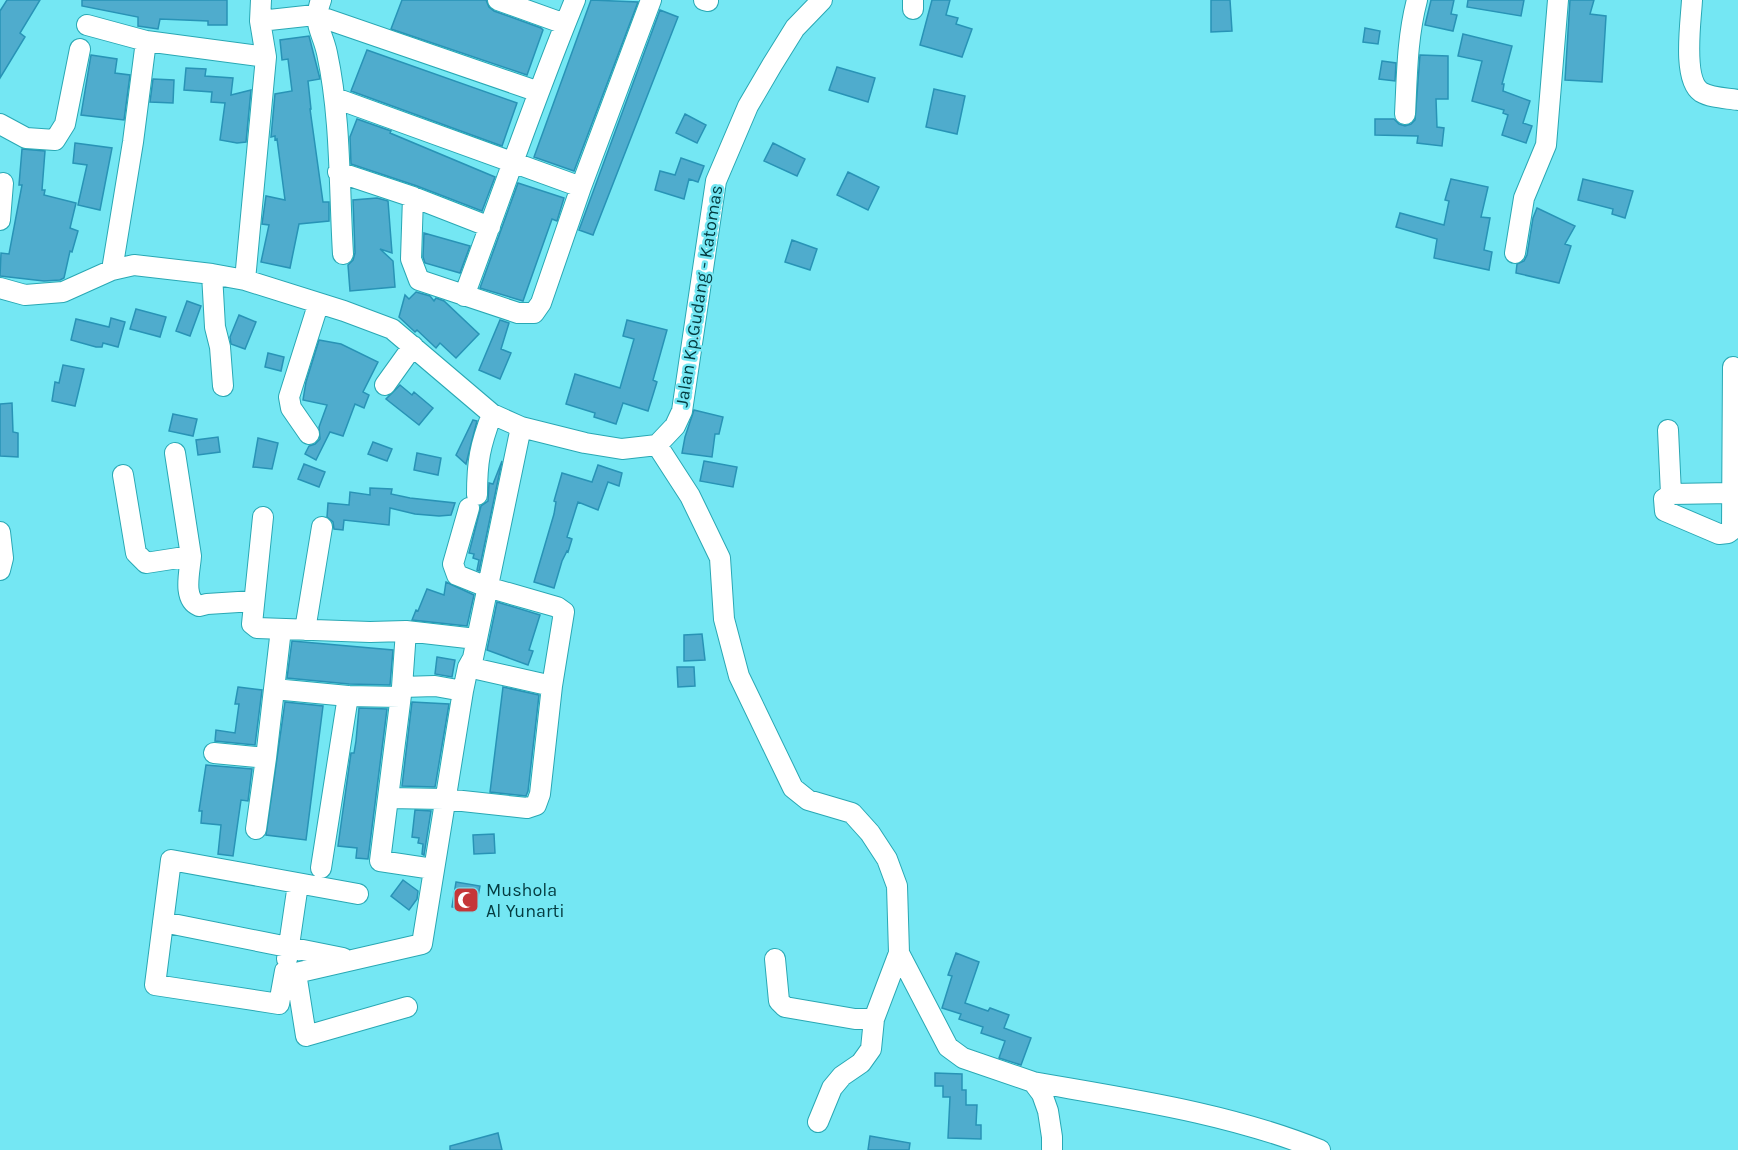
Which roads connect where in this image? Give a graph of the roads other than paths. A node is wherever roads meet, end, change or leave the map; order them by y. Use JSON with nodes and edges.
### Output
{"nodes":[{"id":1,"x":261,"y":0,"type":"edge"},
{"id":2,"x":498,"y":0,"type":"edge"},
{"id":3,"x":575,"y":0,"type":"edge"},
{"id":4,"x":651,"y":0,"type":"edge"},
{"id":5,"x":822,"y":0,"type":"edge"},
{"id":6,"x":1417,"y":0,"type":"edge"},
{"id":7,"x":1558,"y":0,"type":"edge"},
{"id":8,"x":1692,"y":0,"type":"edge"},
{"id":9,"x":318,"y":8,"type":"edge"},
{"id":10,"x":260,"y":21,"type":"junction"},
{"id":11,"x":565,"y":24,"type":"junction"},
{"id":12,"x":87,"y":25,"type":"dead end"},
{"id":13,"x":146,"y":41,"type":"junction"},
{"id":14,"x":80,"y":49,"type":"dead end"},
{"id":15,"x":266,"y":57,"type":"junction"},
{"id":16,"x":538,"y":92,"type":"junction"},
{"id":17,"x":335,"y":98,"type":"junction"},
{"id":18,"x":1738,"y":100,"type":"edge"},
{"id":19,"x":1405,"y":114,"type":"dead end"},
{"id":20,"x":0,"y":124,"type":"edge"},
{"id":21,"x":515,"y":162,"type":"junction"},
{"id":22,"x":339,"y":172,"type":"junction"},
{"id":23,"x":3,"y":183,"type":"dead end"},
{"id":24,"x":581,"y":187,"type":"junction"},
{"id":25,"x":412,"y":197,"type":"junction"},
{"id":26,"x":0,"y":220,"type":"edge"},
{"id":27,"x":490,"y":227,"type":"junction"},
{"id":28,"x":1515,"y":253,"type":"dead end"},
{"id":29,"x":343,"y":254,"type":"dead end"},
{"id":30,"x":112,"y":270,"type":"junction"},
{"id":31,"x":212,"y":274,"type":"junction"},
{"id":32,"x":245,"y":280,"type":"junction"},
{"id":33,"x":0,"y":288,"type":"edge"},
{"id":34,"x":464,"y":296,"type":"junction"},
{"id":35,"x":318,"y":305,"type":"junction"},
{"id":36,"x":413,"y":346,"type":"junction"},
{"id":37,"x":1733,"y":367,"type":"dead end"},
{"id":38,"x":384,"y":385,"type":"dead end"},
{"id":39,"x":223,"y":386,"type":"dead end"},
{"id":40,"x":492,"y":414,"type":"junction"},
{"id":41,"x":521,"y":427,"type":"junction"},
{"id":42,"x":1668,"y":429,"type":"dead end"},
{"id":43,"x":309,"y":434,"type":"dead end"},
{"id":44,"x":657,"y":445,"type":"junction"},
{"id":45,"x":175,"y":453,"type":"dead end"},
{"id":46,"x":123,"y":475,"type":"dead end"},
{"id":47,"x":1735,"y":493,"type":"edge"},
{"id":48,"x":1671,"y":494,"type":"junction"},
{"id":49,"x":263,"y":518,"type":"dead end"},
{"id":50,"x":322,"y":527,"type":"dead end"},
{"id":51,"x":0,"y":532,"type":"edge"},
{"id":52,"x":191,"y":556,"type":"junction"},
{"id":53,"x":0,"y":570,"type":"edge"},
{"id":54,"x":487,"y":587,"type":"junction"},
{"id":55,"x":254,"y":601,"type":"junction"},
{"id":56,"x":281,"y":629,"type":"junction"},
{"id":57,"x":305,"y":630,"type":"junction"},
{"id":58,"x":406,"y":632,"type":"junction"},
{"id":59,"x":476,"y":639,"type":"junction"},
{"id":60,"x":468,"y":667,"type":"junction"},
{"id":61,"x":552,"y":686,"type":"junction"},
{"id":62,"x":274,"y":689,"type":"junction"},
{"id":63,"x":463,"y":691,"type":"junction"},
{"id":64,"x":401,"y":692,"type":"junction"},
{"id":65,"x":348,"y":696,"type":"junction"},
{"id":66,"x":214,"y":753,"type":"dead end"},
{"id":67,"x":266,"y":758,"type":"junction"},
{"id":68,"x":389,"y":798,"type":"junction"},
{"id":69,"x":444,"y":799,"type":"junction"},
{"id":70,"x":256,"y":829,"type":"dead end"},
{"id":71,"x":321,"y":868,"type":"dead end"},
{"id":72,"x":433,"y":869,"type":"junction"},
{"id":73,"x":298,"y":884,"type":"junction"},
{"id":74,"x":358,"y":894,"type":"dead end"},
{"id":75,"x":163,"y":922,"type":"junction"},
{"id":76,"x":288,"y":948,"type":"junction"},
{"id":77,"x":899,"y":953,"type":"junction"},
{"id":78,"x":775,"y":959,"type":"dead end"},
{"id":79,"x":352,"y":960,"type":"junction"},
{"id":80,"x":290,"y":972,"type":"junction"},
{"id":81,"x":279,"y":1004,"type":"junction"},
{"id":82,"x":407,"y":1007,"type":"dead end"},
{"id":83,"x":302,"y":1014,"type":"junction"},
{"id":84,"x":874,"y":1019,"type":"junction"},
{"id":85,"x":1033,"y":1082,"type":"junction"},
{"id":86,"x":818,"y":1122,"type":"dead end"},
{"id":87,"x":1052,"y":1150,"type":"edge"},
{"id":88,"x":1320,"y":1150,"type":"edge"}],
"edges":[{"from":1,"to":10,"type":"street"},
{"from":2,"to":11,"type":"street"},
{"from":3,"to":11,"type":"street"},
{"from":4,"to":24,"type":"street"},
{"from":5,"to":44,"type":"street","name":"Jalan Kp.Gudang - Katomas"},
{"from":6,"to":19,"type":"street"},
{"from":7,"to":28,"type":"street"},
{"from":8,"to":18,"type":"street"},
{"from":9,"to":10,"type":"street"},
{"from":9,"to":16,"type":"street"},
{"from":9,"to":17,"type":"street"},
{"from":10,"to":15,"type":"street"},
{"from":11,"to":16,"type":"street"},
{"from":12,"to":13,"type":"street"},
{"from":13,"to":15,"type":"street"},
{"from":13,"to":30,"type":"street"},
{"from":14,"to":20,"type":"street"},
{"from":15,"to":32,"type":"street"},
{"from":16,"to":21,"type":"street"},
{"from":17,"to":21,"type":"street"},
{"from":17,"to":22,"type":"street"},
{"from":21,"to":24,"type":"street"},
{"from":21,"to":27,"type":"street"},
{"from":22,"to":25,"type":"street"},
{"from":22,"to":29,"type":"street"},
{"from":23,"to":26,"type":"street"},
{"from":24,"to":34,"type":"street"},
{"from":25,"to":27,"type":"street"},
{"from":25,"to":34,"type":"street"},
{"from":27,"to":34,"type":"street"},
{"from":30,"to":31,"type":"street"},
{"from":30,"to":33,"type":"street"},
{"from":31,"to":32,"type":"street"},
{"from":31,"to":39,"type":"street"},
{"from":32,"to":35,"type":"street"},
{"from":35,"to":36,"type":"street"},
{"from":35,"to":43,"type":"street"},
{"from":36,"to":38,"type":"street"},
{"from":36,"to":40,"type":"street"},
{"from":37,"to":47,"type":"street"},
{"from":40,"to":41,"type":"street"},
{"from":40,"to":54,"type":"street"},
{"from":41,"to":44,"type":"street"},
{"from":41,"to":54,"type":"street"},
{"from":42,"to":48,"type":"street"},
{"from":44,"to":77,"type":"street"},
{"from":45,"to":52,"type":"street"},
{"from":46,"to":52,"type":"street"},
{"from":47,"to":48,"type":"street"},
{"from":47,"to":48,"type":"street"},
{"from":49,"to":55,"type":"street"},
{"from":50,"to":57,"type":"street"},
{"from":51,"to":53,"type":"street"},
{"from":52,"to":55,"type":"street"},
{"from":54,"to":59,"type":"street"},
{"from":54,"to":61,"type":"street"},
{"from":55,"to":56,"type":"street"},
{"from":56,"to":57,"type":"street"},
{"from":56,"to":62,"type":"street"},
{"from":57,"to":58,"type":"street"},
{"from":58,"to":59,"type":"street"},
{"from":58,"to":64,"type":"street"},
{"from":59,"to":60,"type":"street"},
{"from":60,"to":61,"type":"street"},
{"from":60,"to":63,"type":"street"},
{"from":61,"to":69,"type":"street"},
{"from":62,"to":65,"type":"street"},
{"from":62,"to":67,"type":"street"},
{"from":63,"to":64,"type":"street"},
{"from":63,"to":69,"type":"street"},
{"from":64,"to":65,"type":"street"},
{"from":64,"to":68,"type":"street"},
{"from":65,"to":71,"type":"street"},
{"from":66,"to":67,"type":"street"},
{"from":67,"to":70,"type":"street"},
{"from":68,"to":69,"type":"street"},
{"from":68,"to":72,"type":"street"},
{"from":69,"to":72,"type":"street"},
{"from":72,"to":79,"type":"street"},
{"from":73,"to":74,"type":"street"},
{"from":73,"to":75,"type":"street"},
{"from":73,"to":76,"type":"street"},
{"from":75,"to":76,"type":"street"},
{"from":75,"to":81,"type":"street"},
{"from":76,"to":79,"type":"street"},
{"from":76,"to":80,"type":"street"},
{"from":77,"to":84,"type":"street"},
{"from":77,"to":85,"type":"street"},
{"from":78,"to":84,"type":"street"},
{"from":79,"to":80,"type":"street"},
{"from":80,"to":81,"type":"street"},
{"from":80,"to":83,"type":"street"},
{"from":81,"to":83,"type":"street"},
{"from":82,"to":83,"type":"street"},
{"from":84,"to":86,"type":"street"},
{"from":85,"to":87,"type":"street"},
{"from":85,"to":88,"type":"street"}]}
